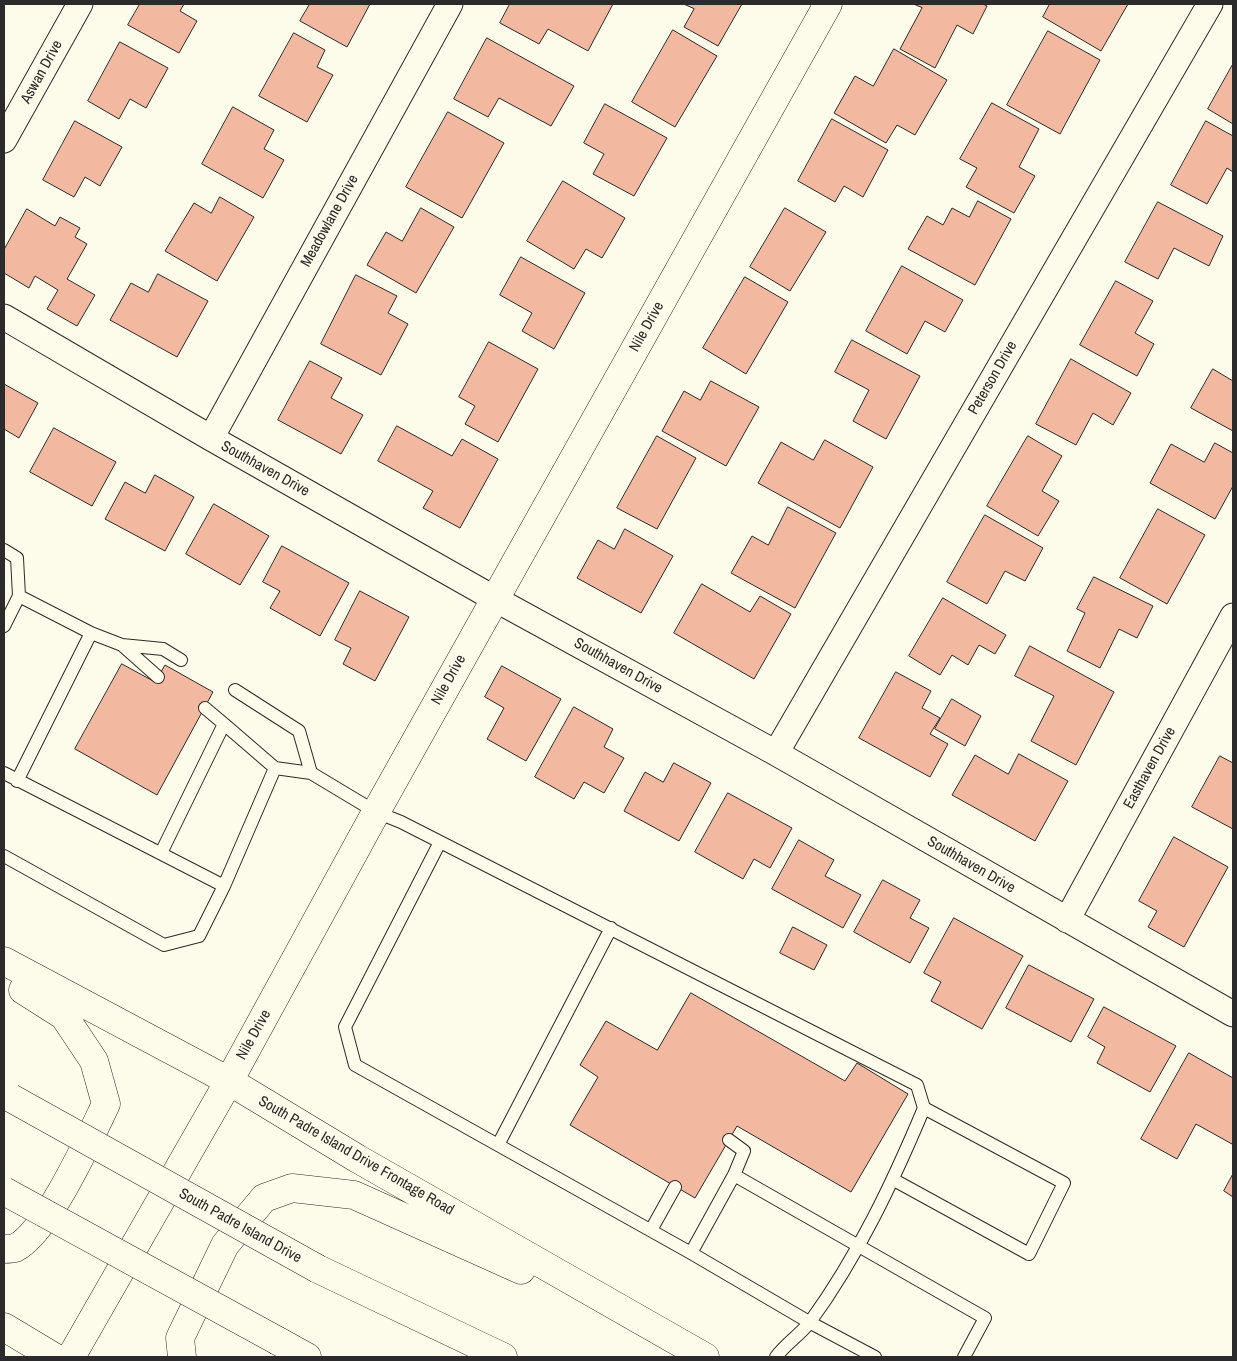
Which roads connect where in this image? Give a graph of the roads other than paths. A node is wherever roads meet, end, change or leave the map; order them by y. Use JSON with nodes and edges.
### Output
{"nodes":[{"id":1,"x":80,"y":4,"type":"edge"},
{"id":2,"x":450,"y":4,"type":"edge"},
{"id":3,"x":828,"y":4,"type":"edge"},
{"id":4,"x":1210,"y":4,"type":"edge"},
{"id":5,"x":4,"y":140,"type":"edge"},
{"id":6,"x":4,"y":317,"type":"edge"},
{"id":7,"x":211,"y":438,"type":"junction"},
{"id":8,"x":4,"y":550,"type":"edge"},
{"id":9,"x":19,"y":596,"type":"junction"},
{"id":10,"x":495,"y":599,"type":"junction"},
{"id":11,"x":1233,"y":616,"type":"edge"},
{"id":12,"x":4,"y":626,"type":"edge"},
{"id":13,"x":91,"y":633,"type":"junction"},
{"id":14,"x":122,"y":644,"type":"junction"},
{"id":15,"x":181,"y":660,"type":"dead end"},
{"id":16,"x":158,"y":676,"type":"dead end"},
{"id":17,"x":235,"y":690,"type":"dead end"},
{"id":18,"x":205,"y":708,"type":"dead end"},
{"id":19,"x":224,"y":724,"type":"junction"},
{"id":20,"x":776,"y":753,"type":"junction"},
{"id":21,"x":275,"y":768,"type":"junction"},
{"id":22,"x":4,"y":773,"type":"edge"},
{"id":23,"x":311,"y":773,"type":"junction"},
{"id":24,"x":17,"y":781,"type":"junction"},
{"id":25,"x":376,"y":812,"type":"junction"},
{"id":26,"x":440,"y":842,"type":"junction"},
{"id":27,"x":161,"y":853,"type":"junction"},
{"id":28,"x":4,"y":856,"type":"edge"},
{"id":29,"x":224,"y":886,"type":"junction"},
{"id":30,"x":1067,"y":920,"type":"junction"},
{"id":31,"x":611,"y":928,"type":"junction"},
{"id":32,"x":4,"y":961,"type":"edge"},
{"id":33,"x":4,"y":978,"type":"edge"},
{"id":34,"x":1233,"y":1014,"type":"edge"},
{"id":35,"x":229,"y":1081,"type":"junction"},
{"id":36,"x":7,"y":1096,"type":"edge"},
{"id":37,"x":924,"y":1108,"type":"junction"},
{"id":38,"x":729,"y":1140,"type":"dead end"},
{"id":39,"x":498,"y":1144,"type":"junction"},
{"id":40,"x":734,"y":1175,"type":"junction"},
{"id":41,"x":894,"y":1180,"type":"junction"},
{"id":42,"x":675,"y":1187,"type":"dead end"},
{"id":43,"x":4,"y":1190,"type":"edge"},
{"id":44,"x":651,"y":1230,"type":"junction"},
{"id":45,"x":858,"y":1245,"type":"junction"},
{"id":46,"x":4,"y":1249,"type":"edge"},
{"id":47,"x":692,"y":1253,"type":"junction"},
{"id":48,"x":318,"y":1269,"type":"junction"},
{"id":49,"x":809,"y":1322,"type":"junction"},
{"id":50,"x":4,"y":1327,"type":"edge"},
{"id":51,"x":679,"y":1342,"type":"junction"},
{"id":52,"x":54,"y":1357,"type":"edge"},
{"id":53,"x":72,"y":1357,"type":"edge"},
{"id":54,"x":182,"y":1357,"type":"edge"},
{"id":55,"x":307,"y":1357,"type":"edge"},
{"id":56,"x":476,"y":1357,"type":"edge"},
{"id":57,"x":504,"y":1357,"type":"edge"},
{"id":58,"x":705,"y":1357,"type":"edge"},
{"id":59,"x":776,"y":1357,"type":"edge"},
{"id":60,"x":875,"y":1357,"type":"edge"},
{"id":61,"x":964,"y":1357,"type":"edge"}],
"edges":[{"from":1,"to":5,"type":"street","name":"Aswan Drive"},
{"from":2,"to":7,"type":"street","name":"Meadowlane Drive"},
{"from":3,"to":10,"type":"main road","name":"Nile Drive"},
{"from":4,"to":20,"type":"street","name":"Peterson Drive"},
{"from":6,"to":7,"type":"street","name":"Southhaven Drive"},
{"from":7,"to":10,"type":"street","name":"Southhaven Drive"},
{"from":8,"to":9,"type":"lane"},
{"from":9,"to":12,"type":"lane"},
{"from":9,"to":13,"type":"lane"},
{"from":10,"to":20,"type":"street","name":"Southhaven Drive"},
{"from":10,"to":25,"type":"main road","name":"Nile Drive"},
{"from":11,"to":30,"type":"street","name":"Easthaven Drive"},
{"from":13,"to":14,"type":"lane"},
{"from":13,"to":24,"type":"lane"},
{"from":14,"to":15,"type":"lane"},
{"from":14,"to":16,"type":"lane"},
{"from":17,"to":23,"type":"lane"},
{"from":18,"to":19,"type":"lane"},
{"from":19,"to":21,"type":"lane"},
{"from":19,"to":27,"type":"lane"},
{"from":20,"to":30,"type":"street","name":"Southhaven Drive"},
{"from":21,"to":23,"type":"lane"},
{"from":21,"to":29,"type":"lane"},
{"from":22,"to":24,"type":"lane"},
{"from":23,"to":25,"type":"lane"},
{"from":24,"to":27,"type":"lane"},
{"from":25,"to":26,"type":"lane"},
{"from":25,"to":35,"type":"main road","name":"Nile Drive"},
{"from":26,"to":31,"type":"lane"},
{"from":26,"to":39,"type":"lane"},
{"from":27,"to":29,"type":"lane"},
{"from":28,"to":29,"type":"lane"},
{"from":30,"to":34,"type":"street","name":"Southhaven Drive"},
{"from":31,"to":37,"type":"lane"},
{"from":31,"to":39,"type":"lane"},
{"from":32,"to":35,"type":"main road","name":"South Padre Island Drive Frontage Road"},
{"from":33,"to":46,"type":"main road"},
{"from":35,"to":51,"type":"main road","name":"South Padre Island Drive Frontage Road"},
{"from":35,"to":53,"type":"main road","name":"Nile Drive"},
{"from":36,"to":48,"type":"main road","name":"South Padre Island Drive","bridge":true},
{"from":37,"to":41,"type":"lane"},
{"from":37,"to":41,"type":"lane"},
{"from":38,"to":40,"type":"lane"},
{"from":39,"to":44,"type":"lane"},
{"from":40,"to":45,"type":"lane"},
{"from":40,"to":47,"type":"lane"},
{"from":41,"to":45,"type":"lane"},
{"from":42,"to":44,"type":"lane"},
{"from":43,"to":55,"type":"main road","bridge":true},
{"from":44,"to":47,"type":"lane"},
{"from":45,"to":49,"type":"lane"},
{"from":45,"to":61,"type":"lane"},
{"from":47,"to":49,"type":"lane"},
{"from":48,"to":56,"type":"main road","name":"South Padre Island Drive"},
{"from":48,"to":57,"type":"main road"},
{"from":49,"to":59,"type":"lane"},
{"from":49,"to":60,"type":"lane"},
{"from":50,"to":52,"type":"main road"},
{"from":51,"to":54,"type":"main road"},
{"from":51,"to":58,"type":"main road","name":"South Padre Island Drive Frontage Road"}]}
